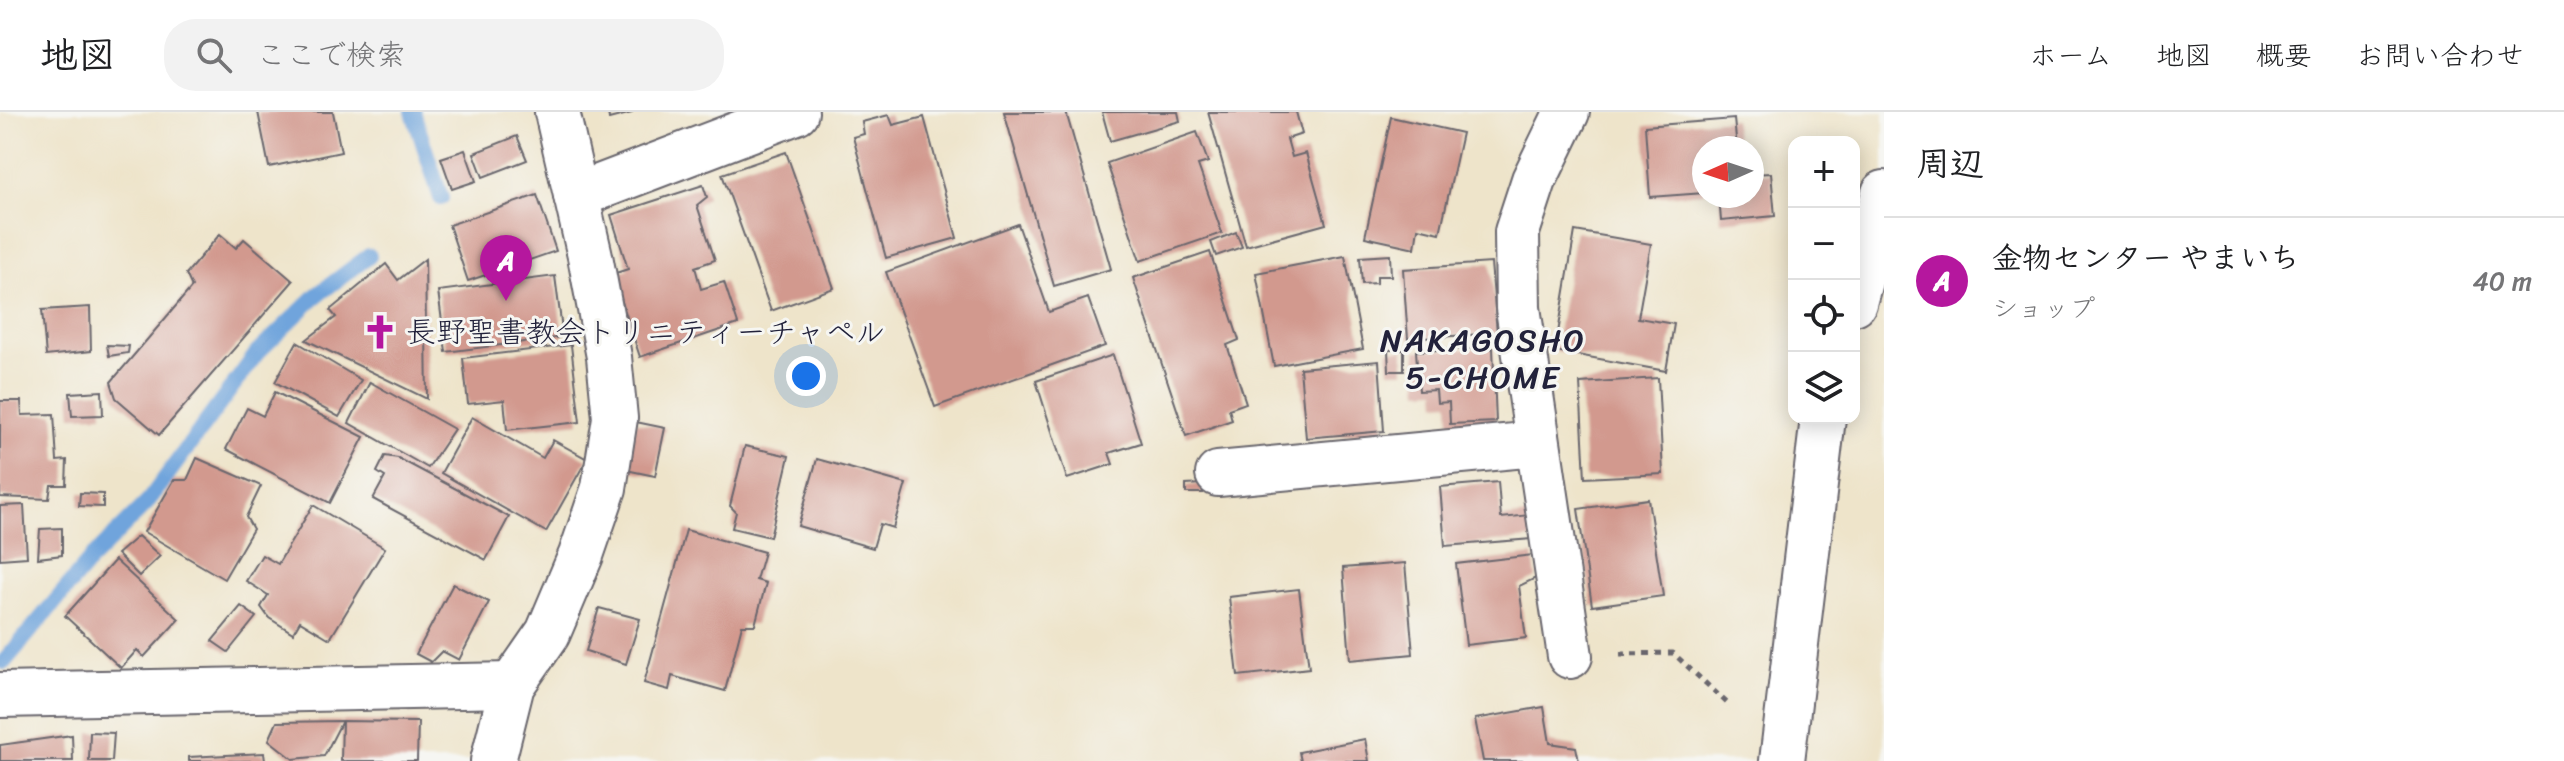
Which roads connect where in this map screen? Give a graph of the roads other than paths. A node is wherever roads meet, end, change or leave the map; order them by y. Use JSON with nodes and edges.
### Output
{"nodes":[{"id":1,"x":557,"y":112,"type":"edge"},
{"id":2,"x":796,"y":112,"type":"edge"},
{"id":3,"x":1567,"y":112,"type":"edge"},
{"id":4,"x":1884,"y":193,"type":"edge"},
{"id":5,"x":576,"y":196,"type":"junction"},
{"id":6,"x":1860,"y":281,"type":"edge"},
{"id":7,"x":1822,"y":424,"type":"edge"},
{"id":8,"x":1536,"y":444,"type":"junction"},
{"id":9,"x":1218,"y":474,"type":"dead end"},
{"id":10,"x":1570,"y":656,"type":"dead end"},
{"id":11,"x":512,"y":685,"type":"junction"},
{"id":12,"x":0,"y":695,"type":"edge"},
{"id":13,"x":493,"y":761,"type":"edge"},
{"id":14,"x":1782,"y":761,"type":"edge"}],
"edges":[{"from":1,"to":5,"type":"street"},
{"from":2,"to":5,"type":"street"},
{"from":3,"to":8,"type":"street"},
{"from":4,"to":6,"type":"street"},
{"from":5,"to":11,"type":"street"},
{"from":7,"to":14,"type":"street"},
{"from":8,"to":9,"type":"street"},
{"from":8,"to":10,"type":"street"},
{"from":11,"to":12,"type":"street"},
{"from":11,"to":13,"type":"street"}]}
